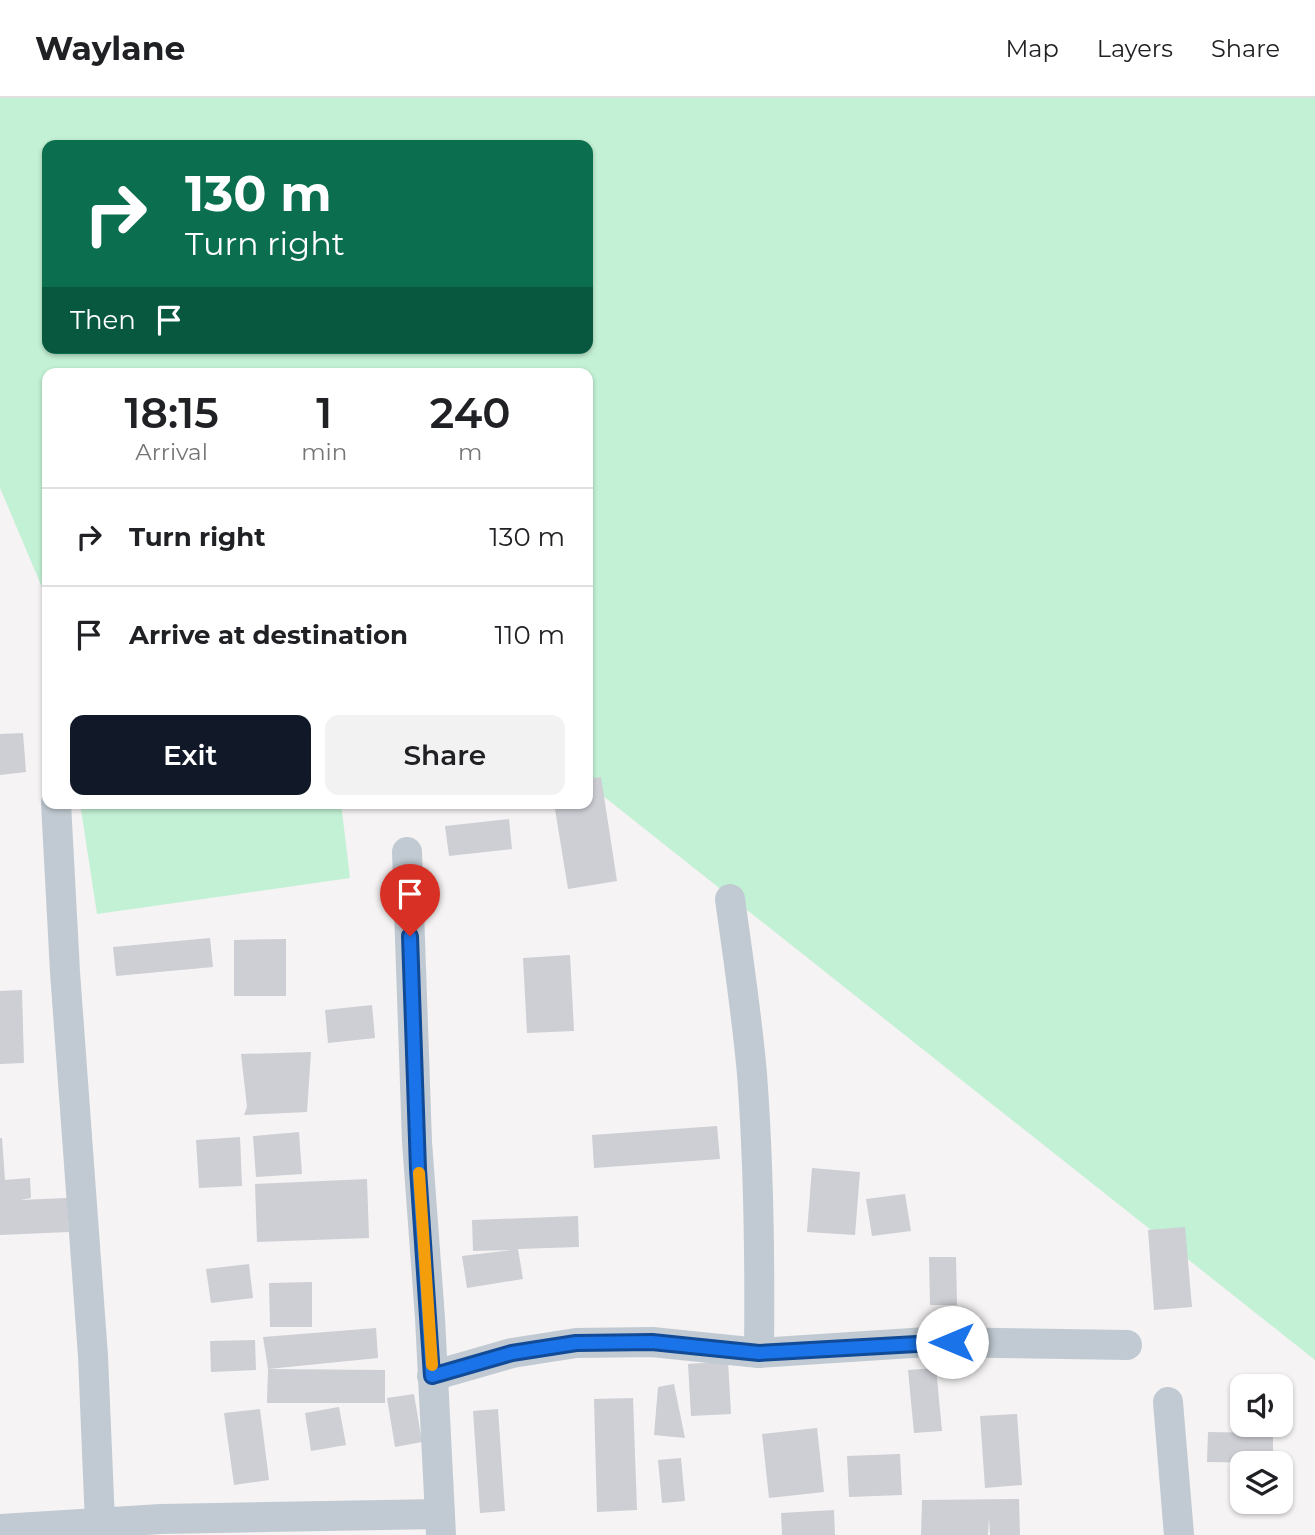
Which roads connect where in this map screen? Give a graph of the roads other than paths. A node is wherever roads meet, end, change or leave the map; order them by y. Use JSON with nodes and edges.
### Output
{"nodes":[{"id":1,"x":56,"y":809,"type":"edge"},
{"id":2,"x":407,"y":852,"type":"dead end"},
{"id":3,"x":730,"y":899,"type":"dead end"},
{"id":4,"x":1127,"y":1345,"type":"dead end"},
{"id":5,"x":759,"y":1353,"type":"junction"},
{"id":6,"x":432,"y":1376,"type":"junction"},
{"id":7,"x":1168,"y":1402,"type":"dead end"},
{"id":8,"x":100,"y":1523,"type":"junction"},
{"id":9,"x":441,"y":1524,"type":"edge"},
{"id":10,"x":0,"y":1529,"type":"edge"},
{"id":11,"x":1179,"y":1535,"type":"edge"}],
"edges":[{"from":1,"to":8,"type":"street"},
{"from":2,"to":6,"type":"street"},
{"from":3,"to":5,"type":"street"},
{"from":4,"to":5,"type":"street"},
{"from":5,"to":6,"type":"street"},
{"from":6,"to":9,"type":"street"},
{"from":7,"to":11,"type":"street"},
{"from":8,"to":9,"type":"street"},
{"from":8,"to":10,"type":"street"}]}
